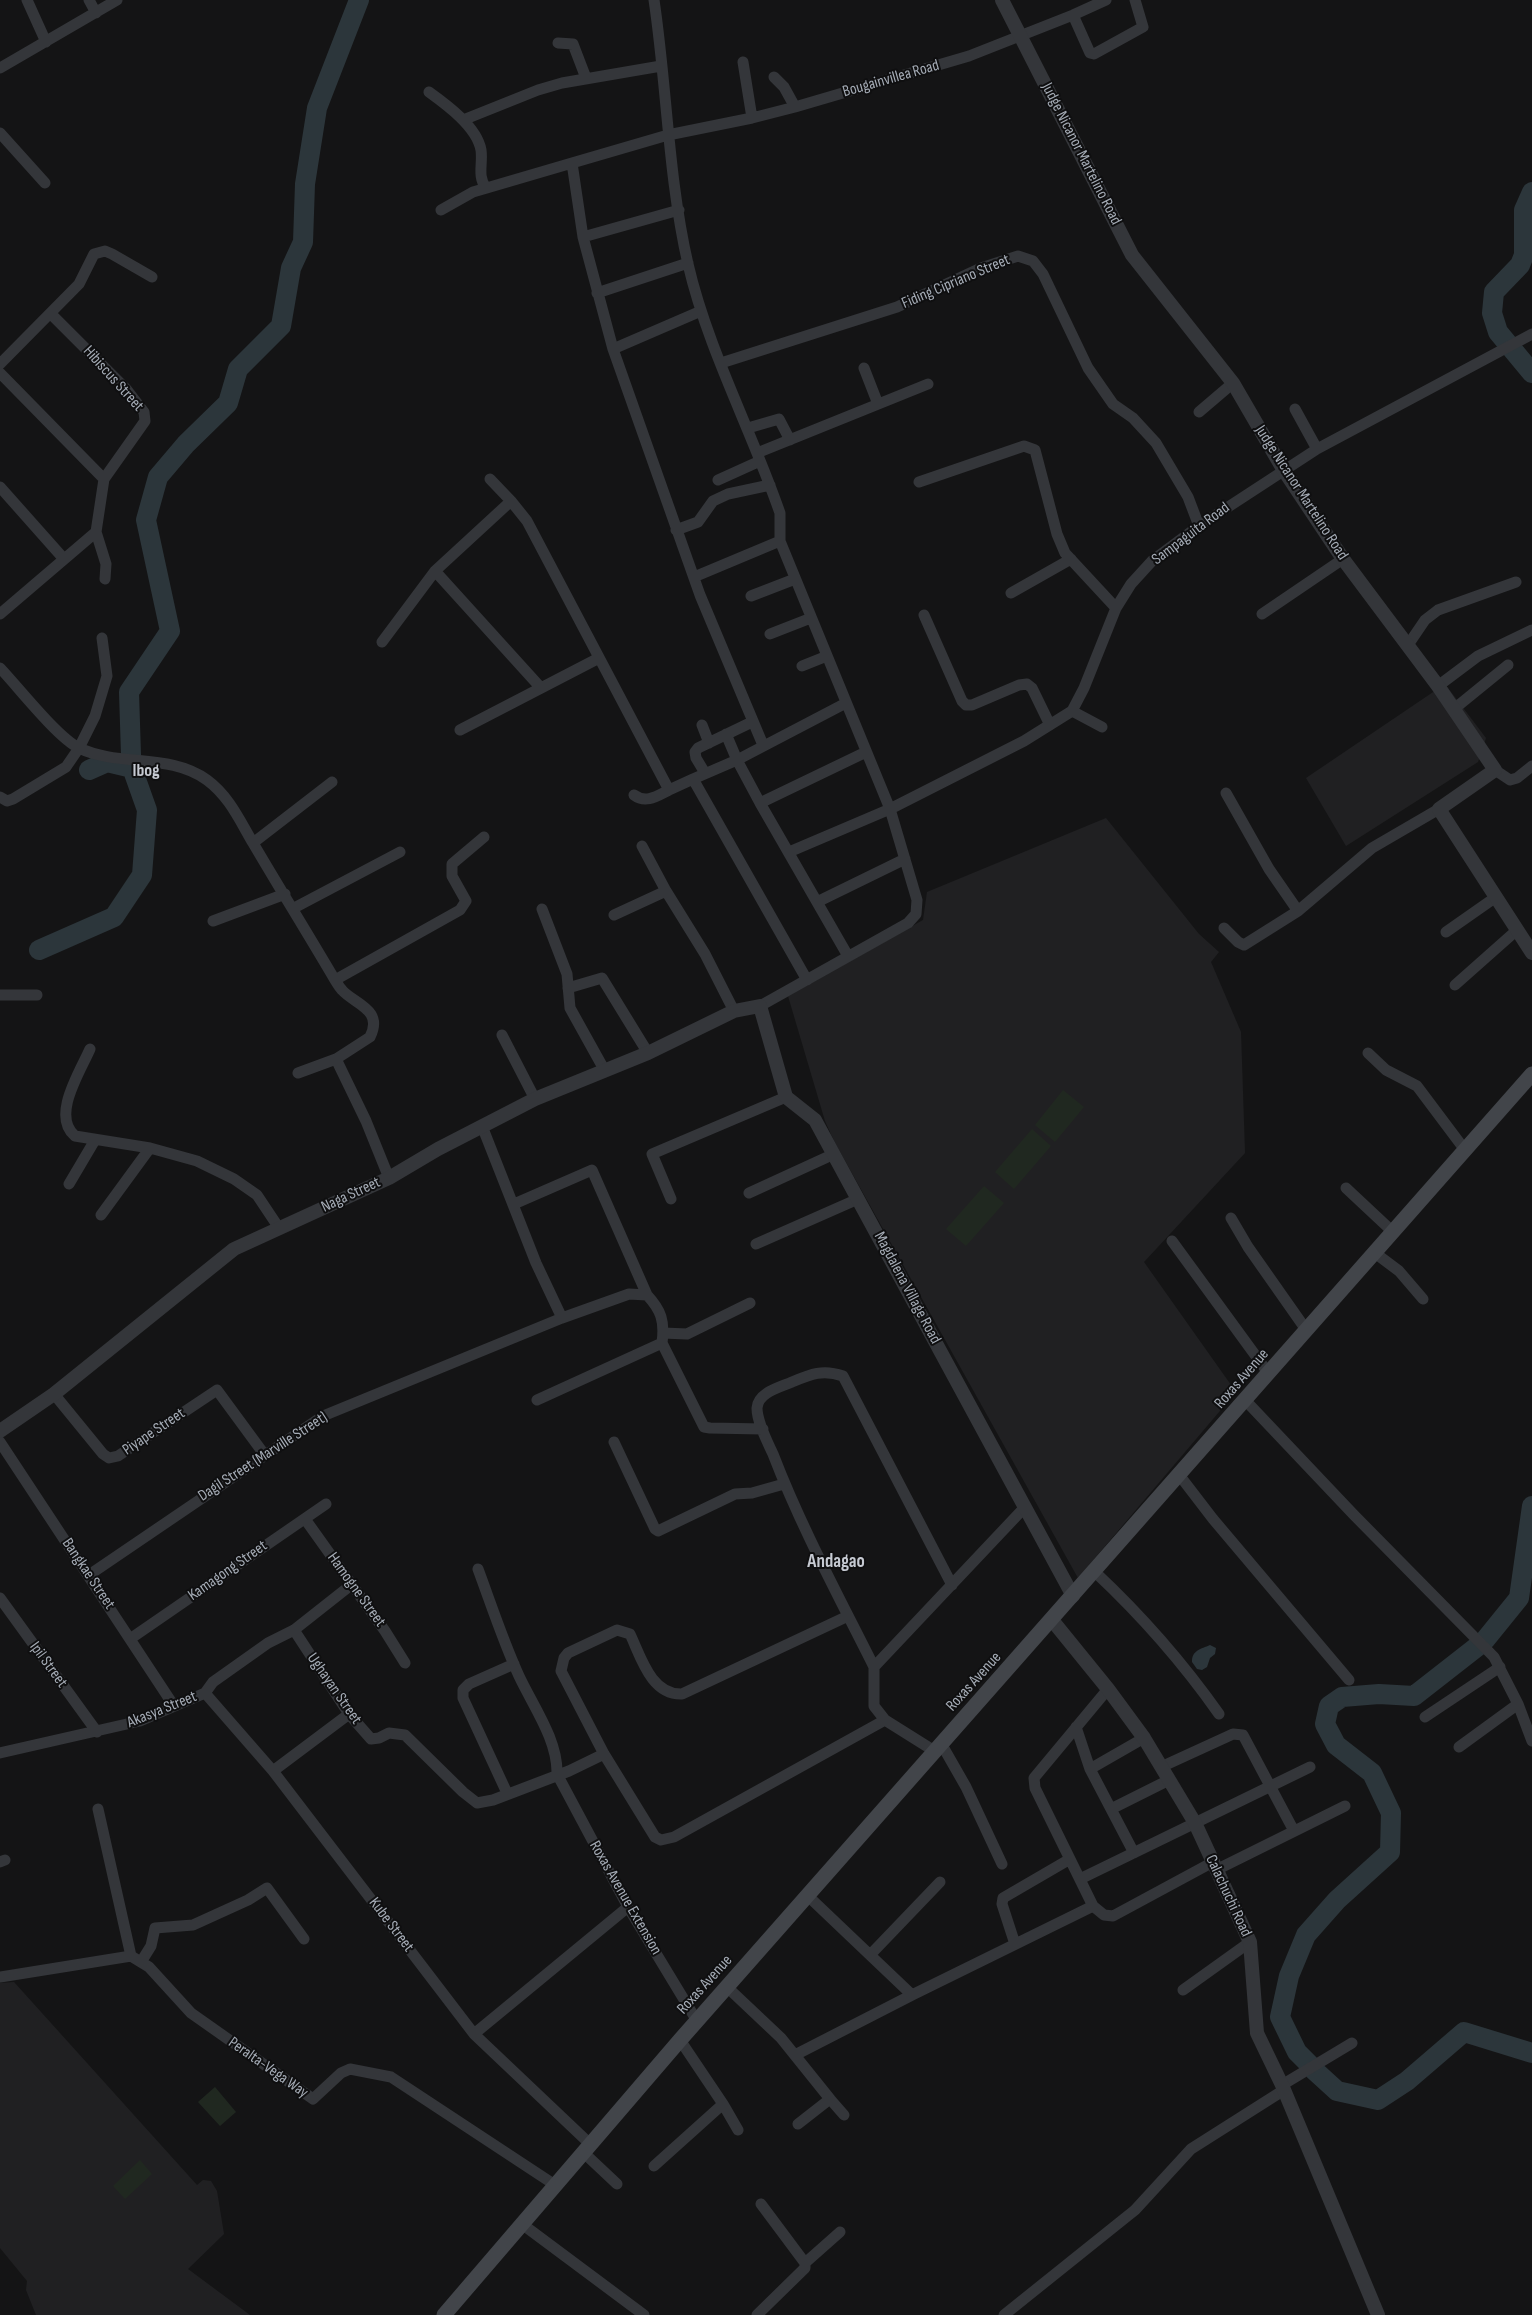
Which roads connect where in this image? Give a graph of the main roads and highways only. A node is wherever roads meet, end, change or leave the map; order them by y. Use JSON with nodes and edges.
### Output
{"nodes":[{"id":1,"x":1532,"y":1074,"type":"edge"},
{"id":2,"x":444,"y":2315,"type":"edge"}],
"edges":[{"from":1,"to":2,"type":"main road","name":"Roxas Avenue"}]}
